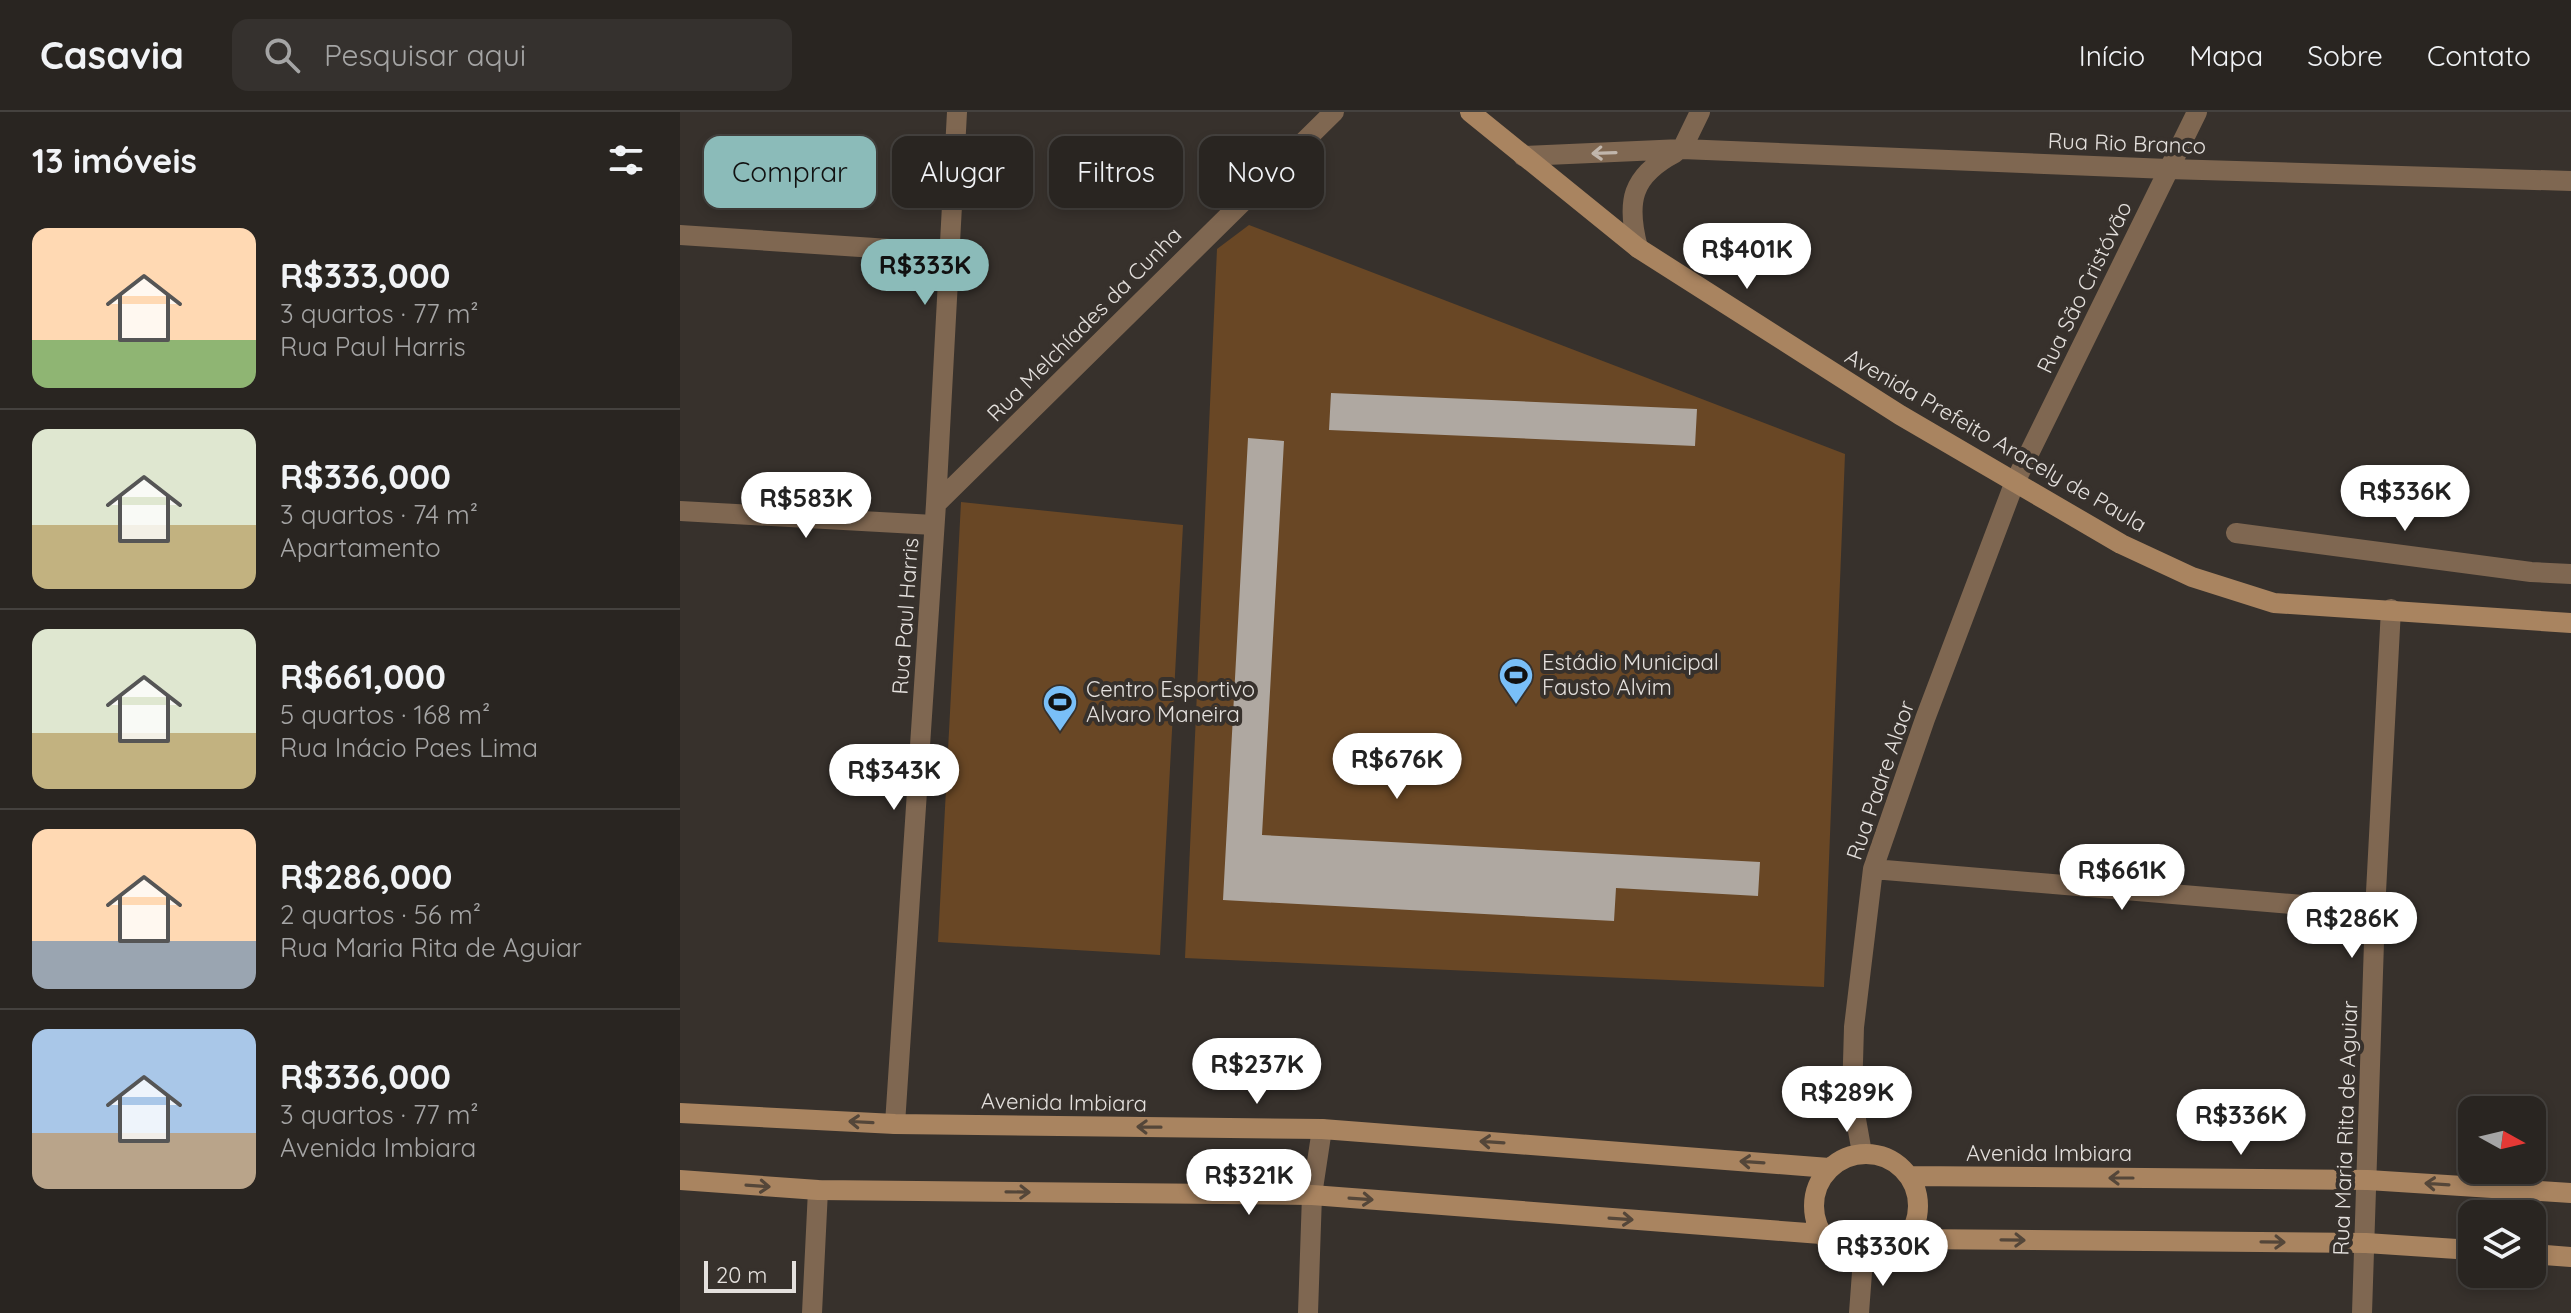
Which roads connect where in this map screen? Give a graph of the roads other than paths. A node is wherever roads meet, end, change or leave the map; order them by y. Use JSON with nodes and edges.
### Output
{"nodes":[{"id":1,"x":957,"y":112,"type":"edge"},
{"id":2,"x":1334,"y":112,"type":"edge"},
{"id":3,"x":1470,"y":112,"type":"edge"},
{"id":4,"x":1700,"y":112,"type":"edge"},
{"id":5,"x":2197,"y":112,"type":"edge"},
{"id":6,"x":1682,"y":149,"type":"junction"},
{"id":7,"x":1523,"y":156,"type":"junction"},
{"id":8,"x":2168,"y":169,"type":"junction"},
{"id":9,"x":2571,"y":181,"type":"edge"},
{"id":10,"x":680,"y":235,"type":"edge"},
{"id":11,"x":1638,"y":248,"type":"junction"},
{"id":12,"x":950,"y":253,"type":"junction"},
{"id":13,"x":2014,"y":484,"type":"junction"},
{"id":14,"x":936,"y":504,"type":"junction"},
{"id":15,"x":680,"y":511,"type":"edge"},
{"id":16,"x":934,"y":525,"type":"junction"},
{"id":17,"x":2236,"y":533,"type":"dead end"},
{"id":18,"x":2571,"y":574,"type":"edge"},
{"id":19,"x":2391,"y":609,"type":"junction"},
{"id":20,"x":2571,"y":623,"type":"edge"},
{"id":21,"x":1873,"y":869,"type":"junction"},
{"id":22,"x":2375,"y":911,"type":"junction"},
{"id":23,"x":680,"y":1113,"type":"edge"},
{"id":24,"x":895,"y":1124,"type":"junction"},
{"id":25,"x":1322,"y":1129,"type":"junction"},
{"id":26,"x":1862,"y":1153,"type":"junction"},
{"id":27,"x":1829,"y":1168,"type":"junction"},
{"id":28,"x":1909,"y":1176,"type":"junction"},
{"id":29,"x":680,"y":1180,"type":"edge"},
{"id":30,"x":2368,"y":1180,"type":"junction"},
{"id":31,"x":818,"y":1190,"type":"junction"},
{"id":32,"x":2571,"y":1193,"type":"edge"},
{"id":33,"x":1312,"y":1195,"type":"junction"},
{"id":34,"x":1821,"y":1234,"type":"junction"},
{"id":35,"x":1907,"y":1239,"type":"junction"},
{"id":36,"x":2366,"y":1243,"type":"junction"},
{"id":37,"x":2458,"y":1249,"type":"edge"},
{"id":38,"x":2546,"y":1255,"type":"edge"},
{"id":39,"x":2571,"y":1257,"type":"edge"},
{"id":40,"x":1863,"y":1259,"type":"junction"},
{"id":41,"x":812,"y":1313,"type":"edge"},
{"id":42,"x":1308,"y":1313,"type":"edge"},
{"id":43,"x":1859,"y":1313,"type":"edge"},
{"id":44,"x":2362,"y":1313,"type":"edge"}],
"edges":[{"from":1,"to":12,"type":"street","name":"Rua Paul Harris"},
{"from":2,"to":14,"type":"street","name":"Rua Melchíades da Cunha"},
{"from":3,"to":7,"type":"main road","name":"Avenida Prefeito Aracely de Paula"},
{"from":4,"to":6,"type":"street"},
{"from":5,"to":8,"type":"street","name":"Rua São Cristóvão"},
{"from":6,"to":7,"type":"street","name":"Rua Rio Branco","one_way":true},
{"from":6,"to":8,"type":"street","name":"Rua Rio Branco"},
{"from":6,"to":11,"type":"street"},
{"from":7,"to":11,"type":"main road","name":"Avenida Prefeito Aracely de Paula"},
{"from":8,"to":9,"type":"street","name":"Rua Rio Branco"},
{"from":8,"to":13,"type":"street","name":"Rua São Cristóvão"},
{"from":10,"to":12,"type":"street"},
{"from":11,"to":13,"type":"main road","name":"Avenida Prefeito Aracely de Paula"},
{"from":12,"to":14,"type":"street","name":"Rua Paul Harris"},
{"from":13,"to":19,"type":"main road","name":"Avenida Prefeito Aracely de Paula"},
{"from":13,"to":21,"type":"street","name":"Rua Padre Alaor"},
{"from":14,"to":16,"type":"street","name":"Rua Paul Harris"},
{"from":15,"to":16,"type":"street"},
{"from":16,"to":24,"type":"street","name":"Rua Paul Harris"},
{"from":17,"to":18,"type":"street"},
{"from":19,"to":20,"type":"main road","name":"Avenida Prefeito Aracely de Paula"},
{"from":19,"to":22,"type":"street","name":"Rua Maria Rita de Aguiar"},
{"from":21,"to":22,"type":"street"},
{"from":21,"to":26,"type":"street","name":"Rua Padre Alaor"},
{"from":22,"to":30,"type":"street","name":"Rua Maria Rita de Aguiar"},
{"from":24,"to":23,"type":"main road","name":"Avenida Imbiara","one_way":true},
{"from":25,"to":24,"type":"main road","name":"Avenida Imbiara","one_way":true},
{"from":27,"to":25,"type":"main road","name":"Avenida Imbiara","one_way":true},
{"from":25,"to":33,"type":"street"},
{"from":26,"to":27,"type":"main road"},
{"from":26,"to":28,"type":"main road"},
{"from":27,"to":34,"type":"main road"},
{"from":30,"to":28,"type":"main road","name":"Avenida Imbiara","one_way":true},
{"from":28,"to":35,"type":"main road"},
{"from":29,"to":31,"type":"main road","one_way":true},
{"from":32,"to":30,"type":"main road","name":"Avenida Imbiara","one_way":true},
{"from":30,"to":36,"type":"street","name":"Rua Maria Rita de Aguiar"},
{"from":31,"to":33,"type":"main road","one_way":true},
{"from":31,"to":41,"type":"street"},
{"from":33,"to":34,"type":"main road","one_way":true},
{"from":33,"to":42,"type":"street"},
{"from":34,"to":40,"type":"main road"},
{"from":35,"to":36,"type":"main road","one_way":true},
{"from":35,"to":40,"type":"main road"},
{"from":36,"to":37,"type":"main road"},
{"from":36,"to":44,"type":"street","name":"Rua Maria Rita de Aguiar"},
{"from":38,"to":39,"type":"main road"},
{"from":40,"to":43,"type":"street"}]}
